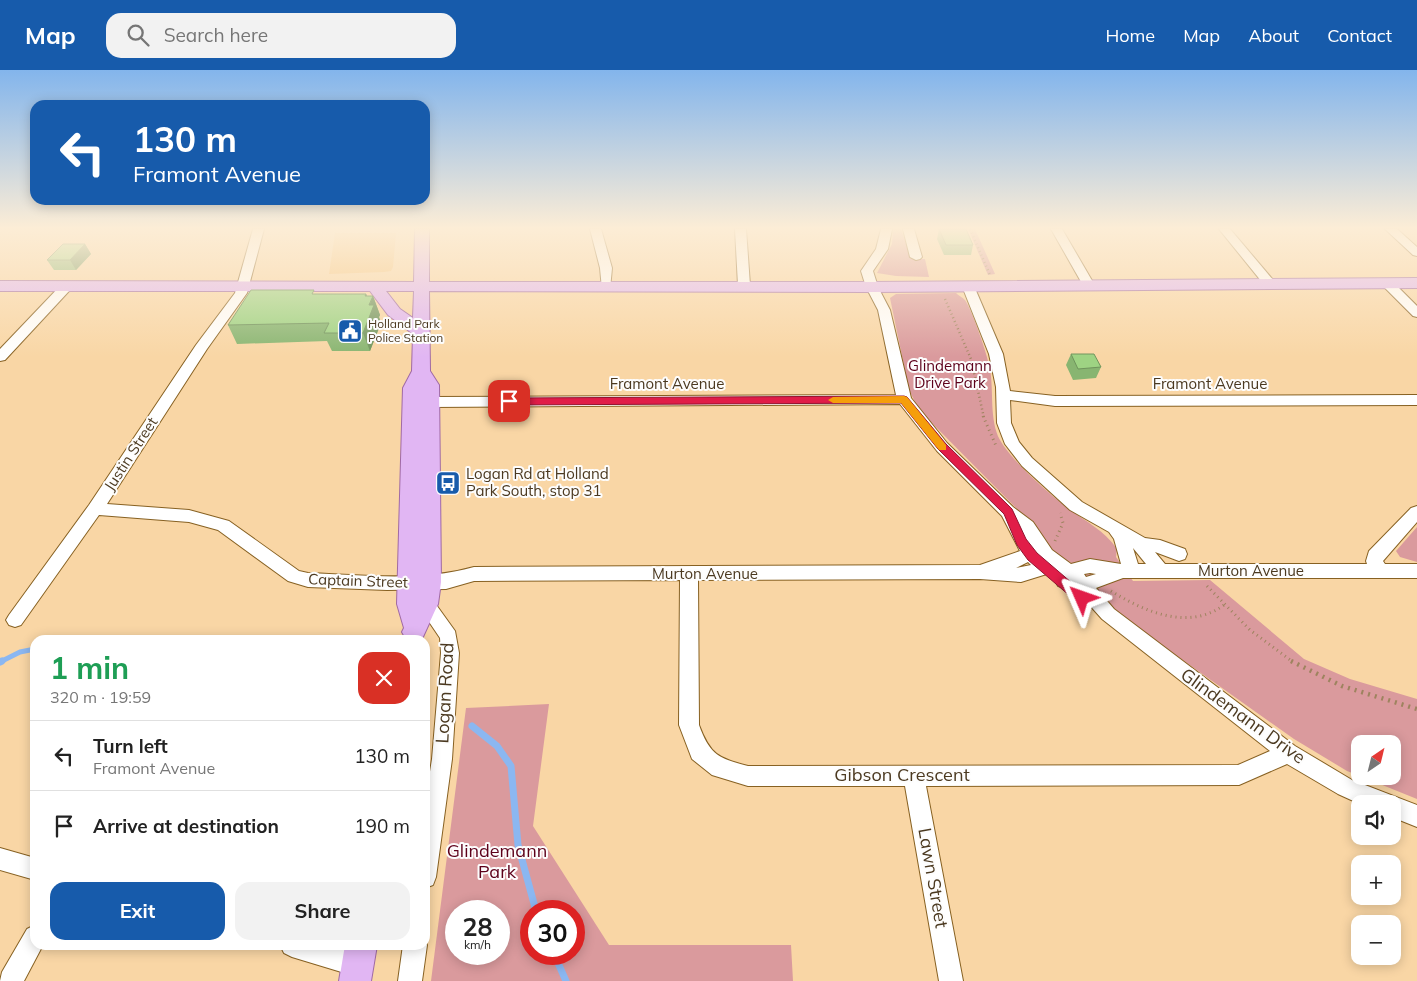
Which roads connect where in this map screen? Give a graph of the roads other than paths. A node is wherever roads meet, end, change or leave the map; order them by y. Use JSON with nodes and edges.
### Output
{"nodes":[{"id":1,"x":248,"y":272,"type":"edge"},
{"id":2,"x":422,"y":272,"type":"edge"},
{"id":3,"x":606,"y":272,"type":"edge"},
{"id":4,"x":743,"y":272,"type":"edge"},
{"id":5,"x":867,"y":272,"type":"edge"},
{"id":6,"x":1081,"y":272,"type":"edge"},
{"id":7,"x":1260,"y":272,"type":"edge"},
{"id":8,"x":1417,"y":283,"type":"edge"},
{"id":9,"x":1088,"y":284,"type":"junction"},
{"id":10,"x":1270,"y":284,"type":"junction"},
{"id":11,"x":1387,"y":284,"type":"junction"},
{"id":12,"x":744,"y":285,"type":"junction"},
{"id":13,"x":0,"y":286,"type":"edge"},
{"id":14,"x":244,"y":286,"type":"junction"},
{"id":15,"x":606,"y":286,"type":"junction"},
{"id":16,"x":968,"y":286,"type":"junction"},
{"id":17,"x":66,"y":287,"type":"junction"},
{"id":18,"x":375,"y":287,"type":"junction"},
{"id":19,"x":422,"y":287,"type":"junction"},
{"id":20,"x":872,"y":287,"type":"junction"},
{"id":21,"x":1417,"y":313,"type":"edge"},
{"id":22,"x":421,"y":332,"type":"junction"},
{"id":23,"x":0,"y":357,"type":"edge"},
{"id":24,"x":421,"y":371,"type":"junction"},
{"id":25,"x":1004,"y":395,"type":"junction"},
{"id":26,"x":904,"y":399,"type":"junction"},
{"id":27,"x":1417,"y":400,"type":"edge"},
{"id":28,"x":430,"y":402,"type":"junction"},
{"id":29,"x":95,"y":509,"type":"junction"},
{"id":30,"x":1007,"y":511,"type":"junction"},
{"id":31,"x":1417,"y":512,"type":"edge"},
{"id":32,"x":1112,"y":526,"type":"junction"},
{"id":33,"x":1142,"y":544,"type":"junction"},
{"id":34,"x":1030,"y":554,"type":"junction"},
{"id":35,"x":1178,"y":554,"type":"dead end"},
{"id":36,"x":1046,"y":563,"type":"junction"},
{"id":37,"x":1128,"y":571,"type":"junction"},
{"id":38,"x":1160,"y":571,"type":"junction"},
{"id":39,"x":1380,"y":571,"type":"junction"},
{"id":40,"x":1417,"y":571,"type":"edge"},
{"id":41,"x":980,"y":572,"type":"junction"},
{"id":42,"x":689,"y":574,"type":"junction"},
{"id":43,"x":1066,"y":576,"type":"junction"},
{"id":44,"x":1083,"y":585,"type":"junction"},
{"id":45,"x":422,"y":590,"type":"junction"},
{"id":46,"x":1108,"y":614,"type":"junction"},
{"id":47,"x":15,"y":620,"type":"dead end"},
{"id":48,"x":413,"y":633,"type":"edge"},
{"id":49,"x":1288,"y":752,"type":"junction"},
{"id":50,"x":914,"y":775,"type":"junction"},
{"id":51,"x":1364,"y":795,"type":"edge"},
{"id":52,"x":1401,"y":810,"type":"edge"},
{"id":53,"x":1417,"y":816,"type":"edge"},
{"id":54,"x":430,"y":842,"type":"edge"},
{"id":55,"x":0,"y":858,"type":"edge"},
{"id":56,"x":30,"y":867,"type":"edge"},
{"id":57,"x":30,"y":946,"type":"edge"},
{"id":58,"x":309,"y":950,"type":"edge"},
{"id":59,"x":414,"y":950,"type":"edge"},
{"id":60,"x":358,"y":964,"type":"edge"},
{"id":61,"x":11,"y":981,"type":"edge"},
{"id":62,"x":410,"y":981,"type":"edge"},
{"id":63,"x":951,"y":981,"type":"edge"}],
"edges":[{"from":1,"to":14,"type":"street","name":"Justin Street"},
{"from":2,"to":19,"type":"main road"},
{"from":3,"to":15,"type":"street"},
{"from":4,"to":12,"type":"street"},
{"from":5,"to":20,"type":"street"},
{"from":6,"to":9,"type":"street"},
{"from":7,"to":10,"type":"street"},
{"from":8,"to":11,"type":"main road"},
{"from":9,"to":10,"type":"main road"},
{"from":9,"to":16,"type":"main road"},
{"from":10,"to":11,"type":"main road"},
{"from":11,"to":21,"type":"street"},
{"from":12,"to":15,"type":"main road"},
{"from":12,"to":20,"type":"main road"},
{"from":13,"to":17,"type":"main road"},
{"from":14,"to":17,"type":"main road"},
{"from":14,"to":18,"type":"main road"},
{"from":14,"to":29,"type":"street","name":"Justin Street"},
{"from":15,"to":19,"type":"main road"},
{"from":16,"to":20,"type":"main road"},
{"from":16,"to":25,"type":"street"},
{"from":17,"to":23,"type":"street"},
{"from":18,"to":19,"type":"main road"},
{"from":18,"to":22,"type":"main road"},
{"from":19,"to":22,"type":"main road"},
{"from":20,"to":26,"type":"street","name":"Glindemann Drive"},
{"from":22,"to":24,"type":"main road"},
{"from":24,"to":28,"type":"main road"},
{"from":24,"to":45,"type":"main road"},
{"from":25,"to":27,"type":"street","name":"Framont Avenue"},
{"from":25,"to":32,"type":"street"},
{"from":26,"to":28,"type":"street","name":"Framont Avenue"},
{"from":26,"to":30,"type":"street","name":"Glindemann Drive"},
{"from":28,"to":45,"type":"main road"},
{"from":29,"to":45,"type":"street","name":"Captain Street"},
{"from":29,"to":47,"type":"street","name":"Justin Street"},
{"from":30,"to":34,"type":"street","name":"Glindemann Drive"},
{"from":30,"to":36,"type":"street","name":"Glindemann Drive"},
{"from":31,"to":39,"type":"street"},
{"from":32,"to":33,"type":"street"},
{"from":32,"to":37,"type":"street"},
{"from":33,"to":35,"type":"street"},
{"from":33,"to":38,"type":"street"},
{"from":34,"to":36,"type":"street","name":"Glindemann Drive"},
{"from":34,"to":41,"type":"street","name":"Murton Avenue"},
{"from":36,"to":41,"type":"street","name":"Murton Avenue"},
{"from":36,"to":43,"type":"street","name":"Glindemann Drive"},
{"from":37,"to":38,"type":"street","name":"Murton Avenue"},
{"from":37,"to":43,"type":"street","name":"Murton Avenue"},
{"from":37,"to":44,"type":"street","name":"Murton Avenue"},
{"from":38,"to":39,"type":"street","name":"Murton Avenue"},
{"from":39,"to":40,"type":"street","name":"Murton Avenue"},
{"from":41,"to":42,"type":"street","name":"Murton Avenue"},
{"from":42,"to":45,"type":"street","name":"Murton Avenue"},
{"from":42,"to":50,"type":"street","name":"Gibson Crescent"},
{"from":43,"to":44,"type":"street"},
{"from":43,"to":46,"type":"street","name":"Glindemann Drive"},
{"from":44,"to":46,"type":"street","name":"Glindemann Drive"},
{"from":45,"to":48,"type":"main road"},
{"from":45,"to":54,"type":"street","name":"Logan Road"},
{"from":46,"to":49,"type":"street","name":"Glindemann Drive"},
{"from":49,"to":50,"type":"street","name":"Gibson Crescent"},
{"from":49,"to":51,"type":"street","name":"Glindemann Drive"},
{"from":50,"to":63,"type":"street","name":"Lawn Street"},
{"from":52,"to":53,"type":"street"},
{"from":55,"to":56,"type":"street"},
{"from":57,"to":61,"type":"street"},
{"from":58,"to":60,"type":"street"},
{"from":59,"to":62,"type":"street"}]}
